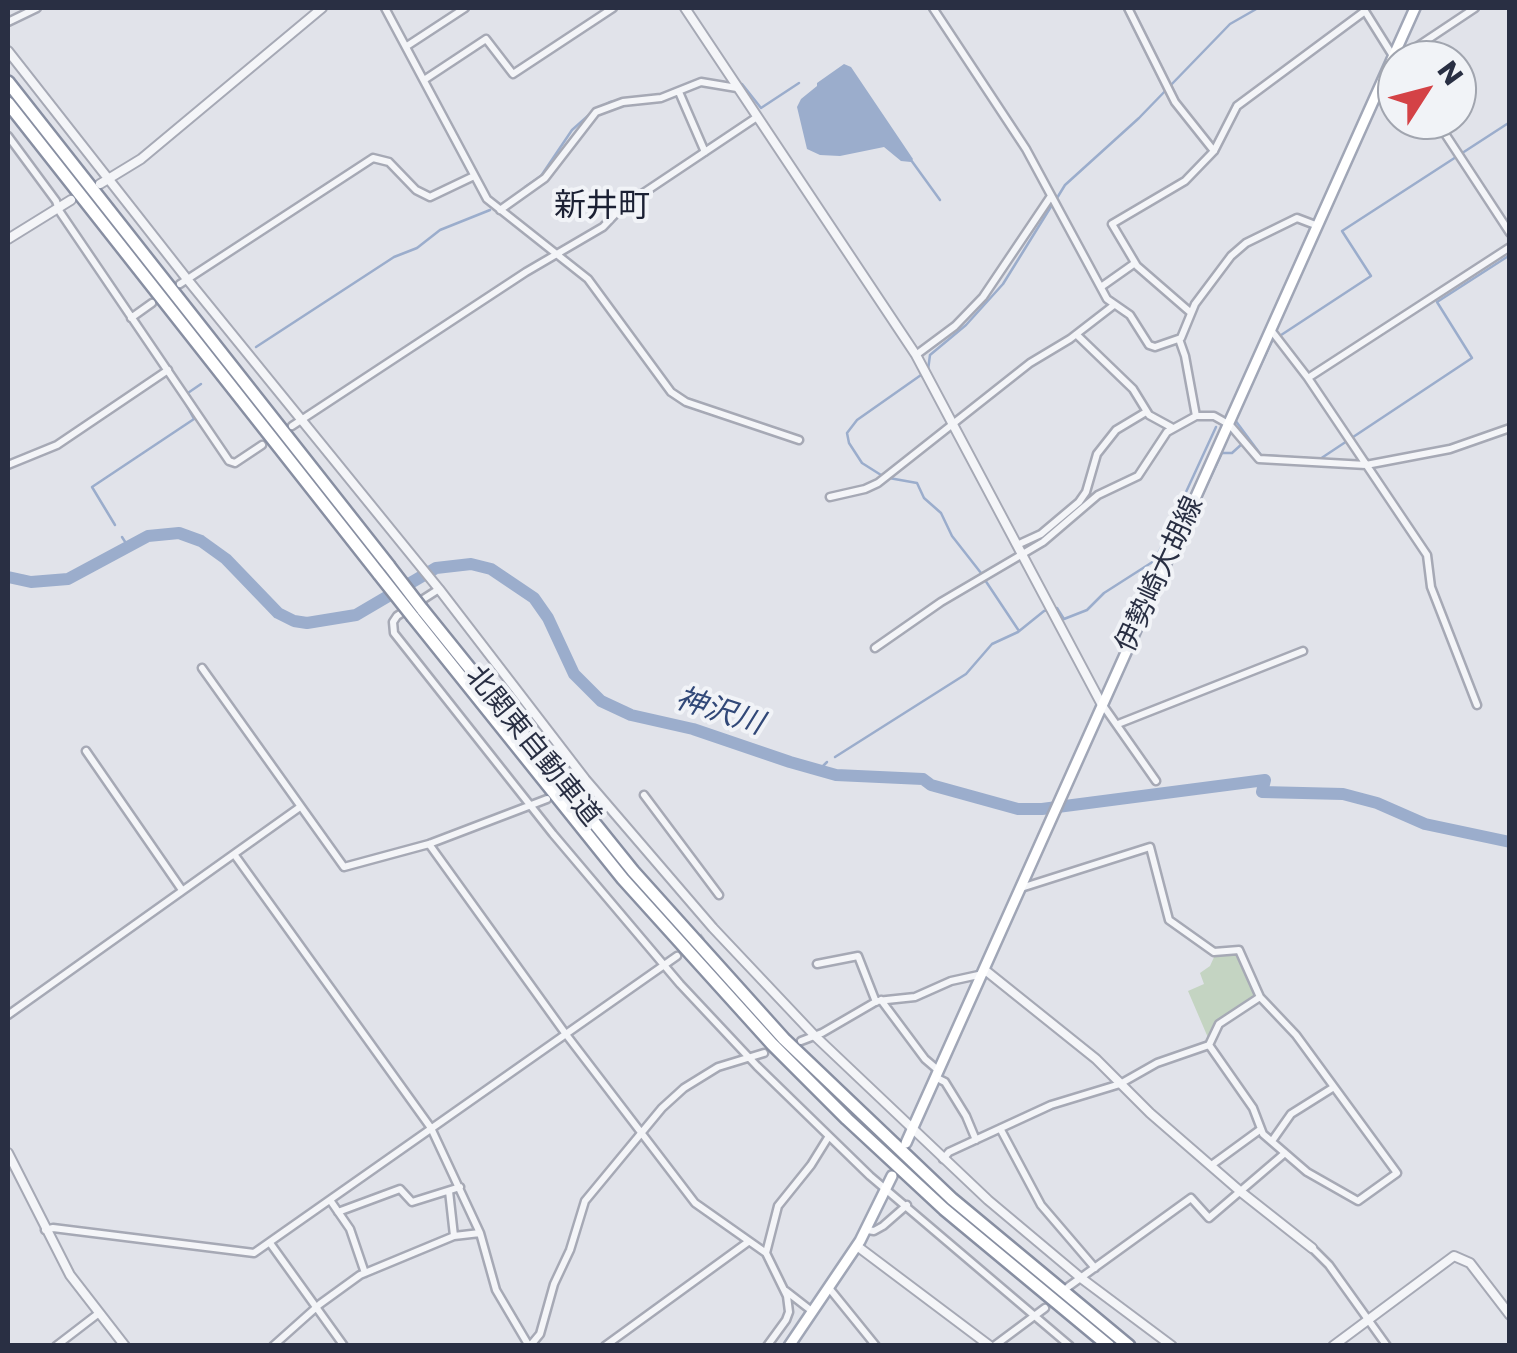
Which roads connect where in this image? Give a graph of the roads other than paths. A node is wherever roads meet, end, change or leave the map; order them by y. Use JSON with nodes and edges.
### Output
{"nodes":[{"id":1,"x":37,"y":8,"type":"edge"},
{"id":2,"x":322,"y":8,"type":"edge"},
{"id":3,"x":384,"y":8,"type":"edge"},
{"id":4,"x":466,"y":8,"type":"edge"},
{"id":5,"x":613,"y":8,"type":"edge"},
{"id":6,"x":686,"y":8,"type":"edge"},
{"id":7,"x":933,"y":8,"type":"edge"},
{"id":8,"x":1128,"y":8,"type":"edge"},
{"id":9,"x":1414,"y":8,"type":"edge"},
{"id":10,"x":1475,"y":8,"type":"edge"},
{"id":11,"x":1364,"y":9,"type":"edge"},
{"id":12,"x":8,"y":22,"type":"edge"},
{"id":13,"x":1384,"y":40,"type":"edge"},
{"id":14,"x":1403,"y":40,"type":"edge"},
{"id":15,"x":1425,"y":40,"type":"edge"},
{"id":16,"x":406,"y":46,"type":"junction"},
{"id":17,"x":8,"y":51,"type":"edge"},
{"id":18,"x":424,"y":80,"type":"junction"},
{"id":19,"x":8,"y":82,"type":"edge"},
{"id":20,"x":738,"y":88,"type":"junction"},
{"id":21,"x":679,"y":92,"type":"junction"},
{"id":22,"x":1377,"y":100,"type":"edge"},
{"id":23,"x":8,"y":103,"type":"edge"},
{"id":24,"x":757,"y":117,"type":"junction"},
{"id":25,"x":8,"y":136,"type":"edge"},
{"id":26,"x":1449,"y":140,"type":"edge"},
{"id":27,"x":1214,"y":150,"type":"junction"},
{"id":28,"x":706,"y":152,"type":"junction"},
{"id":29,"x":474,"y":176,"type":"junction"},
{"id":30,"x":109,"y":178,"type":"junction"},
{"id":31,"x":100,"y":184,"type":"dead end"},
{"id":32,"x":1052,"y":196,"type":"junction"},
{"id":33,"x":71,"y":200,"type":"dead end"},
{"id":34,"x":58,"y":207,"type":"junction"},
{"id":35,"x":500,"y":210,"type":"junction"},
{"id":36,"x":1318,"y":226,"type":"junction"},
{"id":37,"x":1510,"y":233,"type":"edge"},
{"id":38,"x":8,"y":239,"type":"edge"},
{"id":39,"x":1510,"y":248,"type":"edge"},
{"id":40,"x":560,"y":255,"type":"junction"},
{"id":41,"x":1135,"y":263,"type":"junction"},
{"id":42,"x":184,"y":282,"type":"junction"},
{"id":43,"x":1101,"y":288,"type":"junction"},
{"id":44,"x":152,"y":303,"type":"dead end"},
{"id":45,"x":1114,"y":305,"type":"junction"},
{"id":46,"x":1190,"y":312,"type":"junction"},
{"id":47,"x":131,"y":318,"type":"junction"},
{"id":48,"x":1271,"y":330,"type":"junction"},
{"id":49,"x":1077,"y":335,"type":"junction"},
{"id":50,"x":1178,"y":339,"type":"junction"},
{"id":51,"x":916,"y":356,"type":"junction"},
{"id":52,"x":168,"y":370,"type":"junction"},
{"id":53,"x":1308,"y":378,"type":"junction"},
{"id":54,"x":1146,"y":412,"type":"junction"},
{"id":55,"x":1196,"y":416,"type":"junction"},
{"id":56,"x":302,"y":419,"type":"junction"},
{"id":57,"x":953,"y":421,"type":"junction"},
{"id":58,"x":1229,"y":425,"type":"junction"},
{"id":59,"x":292,"y":426,"type":"dead end"},
{"id":60,"x":1172,"y":427,"type":"junction"},
{"id":61,"x":1510,"y":428,"type":"edge"},
{"id":62,"x":798,"y":440,"type":"dead end"},
{"id":63,"x":262,"y":445,"type":"dead end"},
{"id":64,"x":8,"y":465,"type":"edge"},
{"id":65,"x":1366,"y":465,"type":"junction"},
{"id":66,"x":830,"y":497,"type":"dead end"},
{"id":67,"x":1019,"y":549,"type":"junction"},
{"id":68,"x":384,"y":570,"type":"junction"},
{"id":69,"x":439,"y":589,"type":"junction"},
{"id":70,"x":418,"y":613,"type":"junction"},
{"id":71,"x":874,"y":648,"type":"dead end"},
{"id":72,"x":1304,"y":651,"type":"dead end"},
{"id":73,"x":202,"y":668,"type":"dead end"},
{"id":74,"x":1102,"y":704,"type":"junction"},
{"id":75,"x":1477,"y":705,"type":"dead end"},
{"id":76,"x":1118,"y":724,"type":"junction"},
{"id":77,"x":86,"y":751,"type":"dead end"},
{"id":78,"x":585,"y":779,"type":"junction"},
{"id":79,"x":1156,"y":781,"type":"dead end"},
{"id":80,"x":574,"y":787,"type":"dead end"},
{"id":81,"x":644,"y":795,"type":"dead end"},
{"id":82,"x":547,"y":798,"type":"dead end"},
{"id":83,"x":531,"y":805,"type":"junction"},
{"id":84,"x":300,"y":807,"type":"junction"},
{"id":85,"x":429,"y":844,"type":"junction"},
{"id":86,"x":234,"y":854,"type":"junction"},
{"id":87,"x":1021,"y":888,"type":"junction"},
{"id":88,"x":182,"y":890,"type":"junction"},
{"id":89,"x":719,"y":895,"type":"dead end"},
{"id":90,"x":713,"y":928,"type":"junction"},
{"id":91,"x":702,"y":936,"type":"tunnel mouth"},
{"id":92,"x":677,"y":956,"type":"tunnel mouth"},
{"id":93,"x":663,"y":964,"type":"junction"},
{"id":94,"x":817,"y":964,"type":"dead end"},
{"id":95,"x":984,"y":972,"type":"junction"},
{"id":96,"x":1260,"y":998,"type":"junction"},
{"id":97,"x":878,"y":1001,"type":"junction"},
{"id":98,"x":8,"y":1015,"type":"edge"},
{"id":99,"x":565,"y":1033,"type":"junction"},
{"id":100,"x":815,"y":1036,"type":"junction"},
{"id":101,"x":801,"y":1041,"type":"dead end"},
{"id":102,"x":1209,"y":1045,"type":"junction"},
{"id":103,"x":764,"y":1053,"type":"dead end"},
{"id":104,"x":749,"y":1058,"type":"junction"},
{"id":105,"x":938,"y":1075,"type":"junction"},
{"id":106,"x":1120,"y":1084,"type":"junction"},
{"id":107,"x":1334,"y":1087,"type":"junction"},
{"id":108,"x":431,"y":1128,"type":"junction"},
{"id":109,"x":912,"y":1128,"type":"junction"},
{"id":110,"x":1002,"y":1130,"type":"junction"},
{"id":111,"x":1261,"y":1130,"type":"junction"},
{"id":112,"x":641,"y":1134,"type":"junction"},
{"id":113,"x":829,"y":1136,"type":"junction"},
{"id":114,"x":976,"y":1140,"type":"junction"},
{"id":115,"x":1272,"y":1142,"type":"junction"},
{"id":116,"x":906,"y":1143,"type":"dead end"},
{"id":117,"x":1285,"y":1153,"type":"junction"},
{"id":118,"x":8,"y":1154,"type":"edge"},
{"id":119,"x":943,"y":1159,"type":"junction"},
{"id":120,"x":1212,"y":1164,"type":"junction"},
{"id":121,"x":892,"y":1176,"type":"dead end"},
{"id":122,"x":460,"y":1188,"type":"junction"},
{"id":123,"x":886,"y":1189,"type":"junction"},
{"id":124,"x":450,"y":1190,"type":"junction"},
{"id":125,"x":1241,"y":1192,"type":"junction"},
{"id":126,"x":330,"y":1200,"type":"junction"},
{"id":127,"x":907,"y":1205,"type":"junction"},
{"id":128,"x":338,"y":1212,"type":"junction"},
{"id":129,"x":44,"y":1230,"type":"junction"},
{"id":130,"x":866,"y":1230,"type":"junction"},
{"id":131,"x":480,"y":1233,"type":"junction"},
{"id":132,"x":454,"y":1236,"type":"junction"},
{"id":133,"x":748,"y":1242,"type":"junction"},
{"id":134,"x":270,"y":1243,"type":"junction"},
{"id":135,"x":857,"y":1246,"type":"junction"},
{"id":136,"x":1312,"y":1248,"type":"joint"},
{"id":137,"x":766,"y":1253,"type":"junction"},
{"id":138,"x":1095,"y":1268,"type":"junction"},
{"id":139,"x":365,"y":1273,"type":"junction"},
{"id":140,"x":1081,"y":1278,"type":"junction"},
{"id":141,"x":782,"y":1287,"type":"junction"},
{"id":142,"x":829,"y":1288,"type":"junction"},
{"id":143,"x":1068,"y":1288,"type":"dead end"},
{"id":144,"x":316,"y":1306,"type":"junction"},
{"id":145,"x":1045,"y":1308,"type":"dead end"},
{"id":146,"x":813,"y":1312,"type":"junction"},
{"id":147,"x":99,"y":1313,"type":"junction"},
{"id":148,"x":1037,"y":1314,"type":"junction"},
{"id":149,"x":1510,"y":1315,"type":"edge"},
{"id":150,"x":1368,"y":1320,"type":"junction"},
{"id":151,"x":56,"y":1346,"type":"edge"},
{"id":152,"x":125,"y":1346,"type":"edge"},
{"id":153,"x":273,"y":1346,"type":"edge"},
{"id":154,"x":344,"y":1346,"type":"edge"},
{"id":155,"x":530,"y":1346,"type":"edge"},
{"id":156,"x":605,"y":1346,"type":"edge"},
{"id":157,"x":767,"y":1346,"type":"edge"},
{"id":158,"x":790,"y":1346,"type":"edge"},
{"id":159,"x":876,"y":1346,"type":"edge"},
{"id":160,"x":992,"y":1346,"type":"edge"},
{"id":161,"x":1070,"y":1346,"type":"edge"},
{"id":162,"x":1109,"y":1346,"type":"edge"},
{"id":163,"x":1129,"y":1346,"type":"edge"},
{"id":164,"x":1172,"y":1346,"type":"edge"},
{"id":165,"x":1333,"y":1346,"type":"edge"},
{"id":166,"x":1387,"y":1346,"type":"edge"}],
"edges":[{"from":1,"to":12,"type":"street"},
{"from":2,"to":30,"type":"street"},
{"from":3,"to":16,"type":"street"},
{"from":4,"to":16,"type":"street"},
{"from":5,"to":18,"type":"street"},
{"from":6,"to":20,"type":"street"},
{"from":7,"to":32,"type":"street"},
{"from":8,"to":27,"type":"street"},
{"from":9,"to":14,"type":"main road","name":"伊勢崎大胡線"},
{"from":10,"to":15,"type":"street"},
{"from":11,"to":13,"type":"street"},
{"from":11,"to":27,"type":"street"},
{"from":16,"to":18,"type":"street"},
{"from":17,"to":30,"type":"street"},
{"from":18,"to":29,"type":"street"},
{"from":19,"to":68,"type":"highway","name":"北関東自動車道"},
{"from":20,"to":21,"type":"street"},
{"from":20,"to":24,"type":"street"},
{"from":21,"to":28,"type":"street"},
{"from":21,"to":35,"type":"street"},
{"from":22,"to":36,"type":"main road","name":"伊勢崎大胡線"},
{"from":23,"to":68,"type":"highway","name":"北関東自動車道"},
{"from":24,"to":28,"type":"street"},
{"from":24,"to":51,"type":"street"},
{"from":25,"to":34,"type":"street"},
{"from":26,"to":37,"type":"street"},
{"from":27,"to":41,"type":"street"},
{"from":28,"to":40,"type":"street"},
{"from":29,"to":35,"type":"street"},
{"from":29,"to":42,"type":"street"},
{"from":30,"to":31,"type":"street"},
{"from":30,"to":42,"type":"street"},
{"from":32,"to":43,"type":"street"},
{"from":32,"to":51,"type":"street"},
{"from":33,"to":34,"type":"street"},
{"from":34,"to":38,"type":"street"},
{"from":34,"to":47,"type":"street"},
{"from":35,"to":40,"type":"street"},
{"from":36,"to":46,"type":"street"},
{"from":36,"to":48,"type":"main road","name":"伊勢崎大胡線"},
{"from":39,"to":53,"type":"street"},
{"from":40,"to":56,"type":"street"},
{"from":40,"to":62,"type":"street"},
{"from":41,"to":43,"type":"street"},
{"from":41,"to":46,"type":"street"},
{"from":42,"to":56,"type":"street"},
{"from":43,"to":45,"type":"street"},
{"from":44,"to":47,"type":"street"},
{"from":45,"to":49,"type":"street"},
{"from":45,"to":50,"type":"street"},
{"from":46,"to":50,"type":"street"},
{"from":47,"to":52,"type":"street"},
{"from":48,"to":53,"type":"street"},
{"from":48,"to":58,"type":"main road","name":"伊勢崎大胡線"},
{"from":49,"to":54,"type":"street"},
{"from":49,"to":57,"type":"street"},
{"from":50,"to":55,"type":"street"},
{"from":51,"to":57,"type":"street"},
{"from":52,"to":63,"type":"street"},
{"from":52,"to":64,"type":"street"},
{"from":53,"to":65,"type":"street"},
{"from":54,"to":60,"type":"street"},
{"from":54,"to":67,"type":"street"},
{"from":55,"to":58,"type":"street"},
{"from":55,"to":60,"type":"street"},
{"from":56,"to":59,"type":"street"},
{"from":56,"to":69,"type":"street"},
{"from":57,"to":66,"type":"street"},
{"from":57,"to":67,"type":"street"},
{"from":58,"to":65,"type":"street"},
{"from":58,"to":74,"type":"main road","name":"伊勢崎大胡線"},
{"from":60,"to":67,"type":"street"},
{"from":61,"to":65,"type":"street"},
{"from":65,"to":75,"type":"street"},
{"from":67,"to":71,"type":"street"},
{"from":67,"to":74,"type":"street"},
{"from":68,"to":70,"type":"highway","name":"北関東自動車道","bridge":true},
{"from":69,"to":78,"type":"street"},
{"from":69,"to":83,"type":"street"},
{"from":70,"to":162,"type":"highway","name":"北関東自動車道"},
{"from":70,"to":163,"type":"highway","name":"北関東自動車道"},
{"from":72,"to":76,"type":"street"},
{"from":73,"to":84,"type":"street"},
{"from":74,"to":76,"type":"street"},
{"from":74,"to":87,"type":"main road","name":"伊勢崎大胡線"},
{"from":76,"to":79,"type":"street"},
{"from":77,"to":88,"type":"street"},
{"from":78,"to":80,"type":"street"},
{"from":78,"to":90,"type":"street"},
{"from":81,"to":89,"type":"street"},
{"from":82,"to":83,"type":"street"},
{"from":83,"to":85,"type":"street"},
{"from":83,"to":93,"type":"street"},
{"from":84,"to":85,"type":"street"},
{"from":84,"to":86,"type":"street"},
{"from":85,"to":99,"type":"street"},
{"from":86,"to":88,"type":"street"},
{"from":86,"to":108,"type":"street"},
{"from":87,"to":95,"type":"main road","name":"伊勢崎大胡線"},
{"from":87,"to":96,"type":"street"},
{"from":88,"to":98,"type":"street"},
{"from":90,"to":91,"type":"street"},
{"from":90,"to":100,"type":"street"},
{"from":92,"to":93,"type":"street"},
{"from":93,"to":99,"type":"street"},
{"from":93,"to":104,"type":"street"},
{"from":94,"to":97,"type":"street"},
{"from":95,"to":97,"type":"street"},
{"from":95,"to":105,"type":"main road","name":"伊勢崎大胡線"},
{"from":95,"to":106,"type":"street"},
{"from":96,"to":102,"type":"street"},
{"from":96,"to":107,"type":"street"},
{"from":97,"to":100,"type":"street"},
{"from":97,"to":105,"type":"street"},
{"from":99,"to":108,"type":"street"},
{"from":99,"to":112,"type":"street"},
{"from":100,"to":101,"type":"street"},
{"from":100,"to":109,"type":"street"},
{"from":102,"to":106,"type":"street"},
{"from":102,"to":111,"type":"street"},
{"from":103,"to":104,"type":"street"},
{"from":104,"to":112,"type":"street"},
{"from":104,"to":113,"type":"street"},
{"from":105,"to":109,"type":"main road","name":"伊勢崎大胡線"},
{"from":105,"to":114,"type":"street"},
{"from":106,"to":110,"type":"street"},
{"from":106,"to":120,"type":"street"},
{"from":107,"to":115,"type":"street"},
{"from":107,"to":117,"type":"street"},
{"from":108,"to":122,"type":"street"},
{"from":108,"to":126,"type":"street"},
{"from":109,"to":116,"type":"main road","name":"伊勢崎大胡線"},
{"from":109,"to":119,"type":"street"},
{"from":110,"to":114,"type":"street"},
{"from":110,"to":138,"type":"street"},
{"from":111,"to":115,"type":"street"},
{"from":111,"to":120,"type":"street"},
{"from":112,"to":133,"type":"street"},
{"from":112,"to":155,"type":"street"},
{"from":113,"to":123,"type":"street"},
{"from":113,"to":137,"type":"street"},
{"from":114,"to":119,"type":"street"},
{"from":115,"to":117,"type":"street"},
{"from":117,"to":125,"type":"street"},
{"from":118,"to":129,"type":"street"},
{"from":119,"to":140,"type":"street"},
{"from":120,"to":125,"type":"street"},
{"from":121,"to":123,"type":"main road"},
{"from":122,"to":124,"type":"street"},
{"from":122,"to":131,"type":"street"},
{"from":123,"to":127,"type":"street"},
{"from":123,"to":130,"type":"main road"},
{"from":124,"to":128,"type":"street"},
{"from":124,"to":132,"type":"street"},
{"from":125,"to":136,"type":"street"},
{"from":125,"to":138,"type":"street"},
{"from":126,"to":128,"type":"street"},
{"from":126,"to":134,"type":"street"},
{"from":127,"to":130,"type":"street"},
{"from":127,"to":148,"type":"street"},
{"from":128,"to":139,"type":"street"},
{"from":129,"to":134,"type":"street"},
{"from":129,"to":147,"type":"street"},
{"from":130,"to":135,"type":"main road"},
{"from":131,"to":132,"type":"street"},
{"from":131,"to":155,"type":"street"},
{"from":132,"to":139,"type":"street"},
{"from":133,"to":137,"type":"street"},
{"from":133,"to":156,"type":"street"},
{"from":134,"to":144,"type":"street"},
{"from":135,"to":142,"type":"main road"},
{"from":135,"to":160,"type":"street"},
{"from":136,"to":150,"type":"street"},
{"from":137,"to":141,"type":"street"},
{"from":138,"to":140,"type":"street"},
{"from":139,"to":144,"type":"street"},
{"from":140,"to":143,"type":"street"},
{"from":140,"to":164,"type":"street"},
{"from":141,"to":146,"type":"street"},
{"from":141,"to":157,"type":"street"},
{"from":142,"to":146,"type":"main road"},
{"from":142,"to":159,"type":"street"},
{"from":144,"to":153,"type":"street"},
{"from":144,"to":154,"type":"street"},
{"from":145,"to":148,"type":"street"},
{"from":146,"to":158,"type":"main road"},
{"from":147,"to":151,"type":"street"},
{"from":147,"to":152,"type":"street"},
{"from":148,"to":160,"type":"street"},
{"from":148,"to":161,"type":"street"},
{"from":149,"to":150,"type":"street"},
{"from":150,"to":165,"type":"street"},
{"from":150,"to":166,"type":"street"}]}
